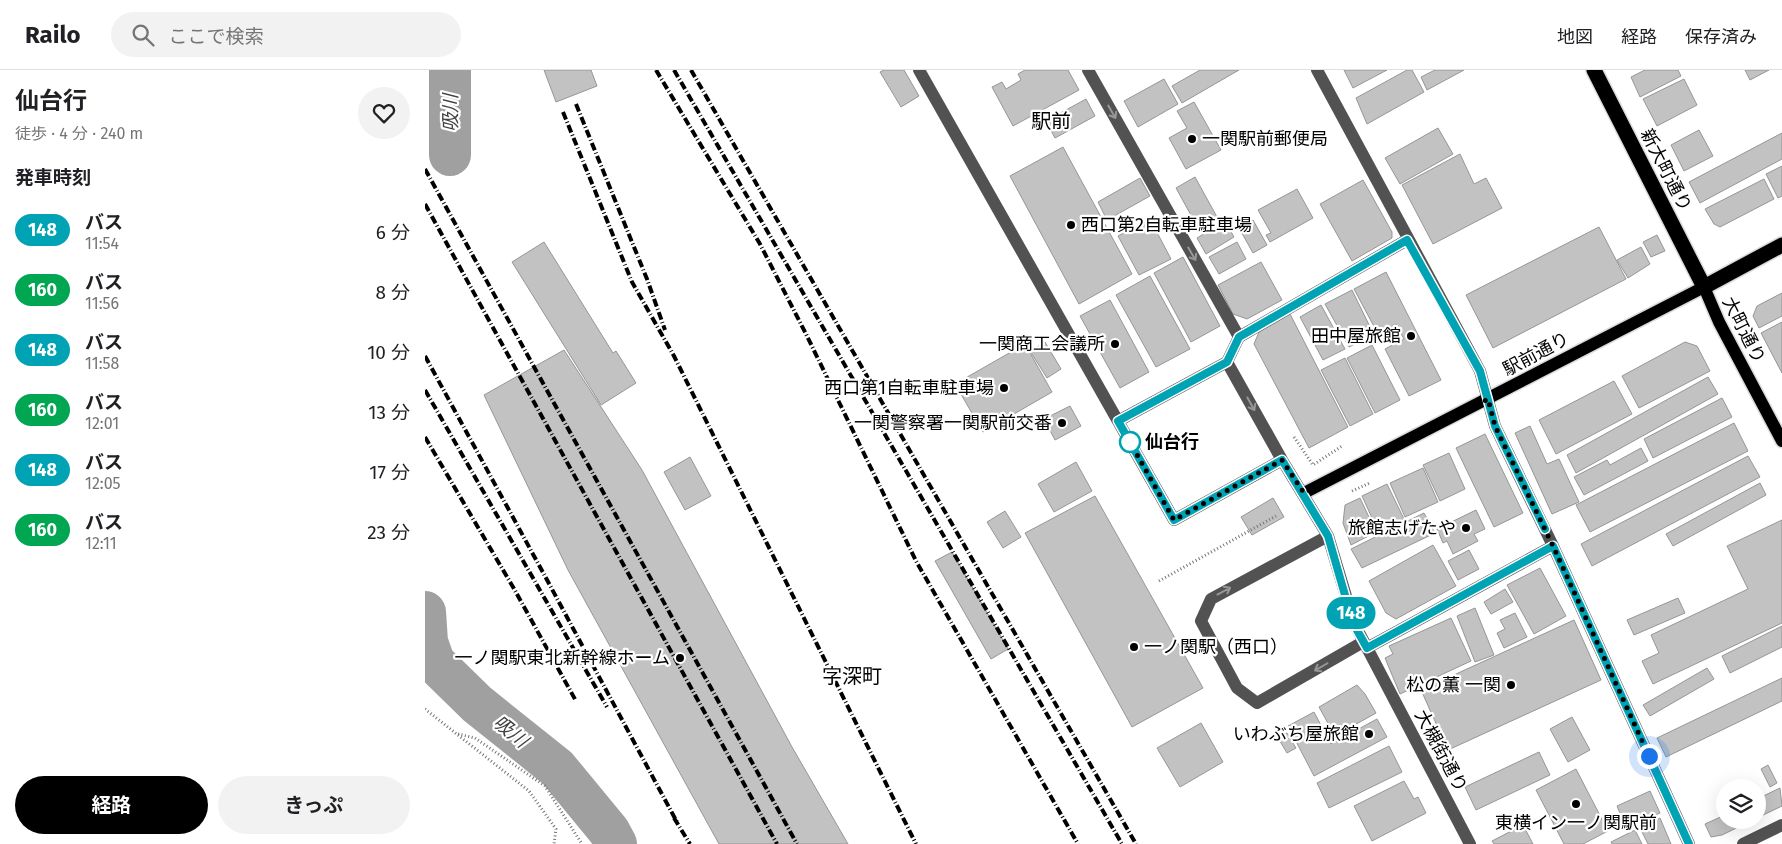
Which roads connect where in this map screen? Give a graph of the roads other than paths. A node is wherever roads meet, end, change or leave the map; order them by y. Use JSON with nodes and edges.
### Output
{"nodes":[{"id":1,"x":919,"y":70,"type":"edge"},
{"id":2,"x":1088,"y":70,"type":"edge"},
{"id":3,"x":1317,"y":70,"type":"edge"},
{"id":4,"x":1594,"y":70,"type":"edge"},
{"id":5,"x":1407,"y":240,"type":"junction"},
{"id":6,"x":1782,"y":244,"type":"edge"},
{"id":7,"x":1704,"y":287,"type":"junction"},
{"id":8,"x":1239,"y":337,"type":"junction"},
{"id":9,"x":1227,"y":362,"type":"junction"},
{"id":10,"x":1488,"y":399,"type":"junction"},
{"id":11,"x":1118,"y":421,"type":"junction"},
{"id":12,"x":1782,"y":441,"type":"edge"},
{"id":13,"x":1282,"y":460,"type":"junction"},
{"id":14,"x":1304,"y":493,"type":"junction"},
{"id":15,"x":1328,"y":536,"type":"junction"},
{"id":16,"x":1553,"y":546,"type":"junction"},
{"id":17,"x":1365,"y":645,"type":"junction"},
{"id":18,"x":1782,"y":825,"type":"edge"},
{"id":19,"x":1470,"y":844,"type":"edge"},
{"id":20,"x":1689,"y":844,"type":"edge"},
{"id":21,"x":1743,"y":844,"type":"edge"}],
"edges":[{"from":1,"to":11,"type":"street"},
{"from":2,"to":8,"type":"street","one_way":true},
{"from":3,"to":5,"type":"street"},
{"from":4,"to":7,"type":"highway","name":"新大町通り"},
{"from":5,"to":8,"type":"street"},
{"from":5,"to":10,"type":"street"},
{"from":6,"to":7,"type":"highway"},
{"from":7,"to":10,"type":"main road","name":"駅前通り"},
{"from":7,"to":12,"type":"main road","name":"大町通り"},
{"from":8,"to":9,"type":"street"},
{"from":9,"to":11,"type":"street"},
{"from":9,"to":13,"type":"street","name":"大槻街通り","one_way":true},
{"from":10,"to":14,"type":"main road","name":"駅前通り"},
{"from":10,"to":16,"type":"street"},
{"from":11,"to":13,"type":"street"},
{"from":13,"to":14,"type":"street","name":"大槻街通り"},
{"from":14,"to":15,"type":"street","name":"大槻街通り"},
{"from":15,"to":17,"type":"street","name":"大槻街通り"},
{"from":17,"to":15,"type":"street","one_way":true},
{"from":16,"to":17,"type":"street"},
{"from":16,"to":20,"type":"street"},
{"from":17,"to":19,"type":"street","name":"大槻街通り"},
{"from":18,"to":21,"type":"street"}]}
